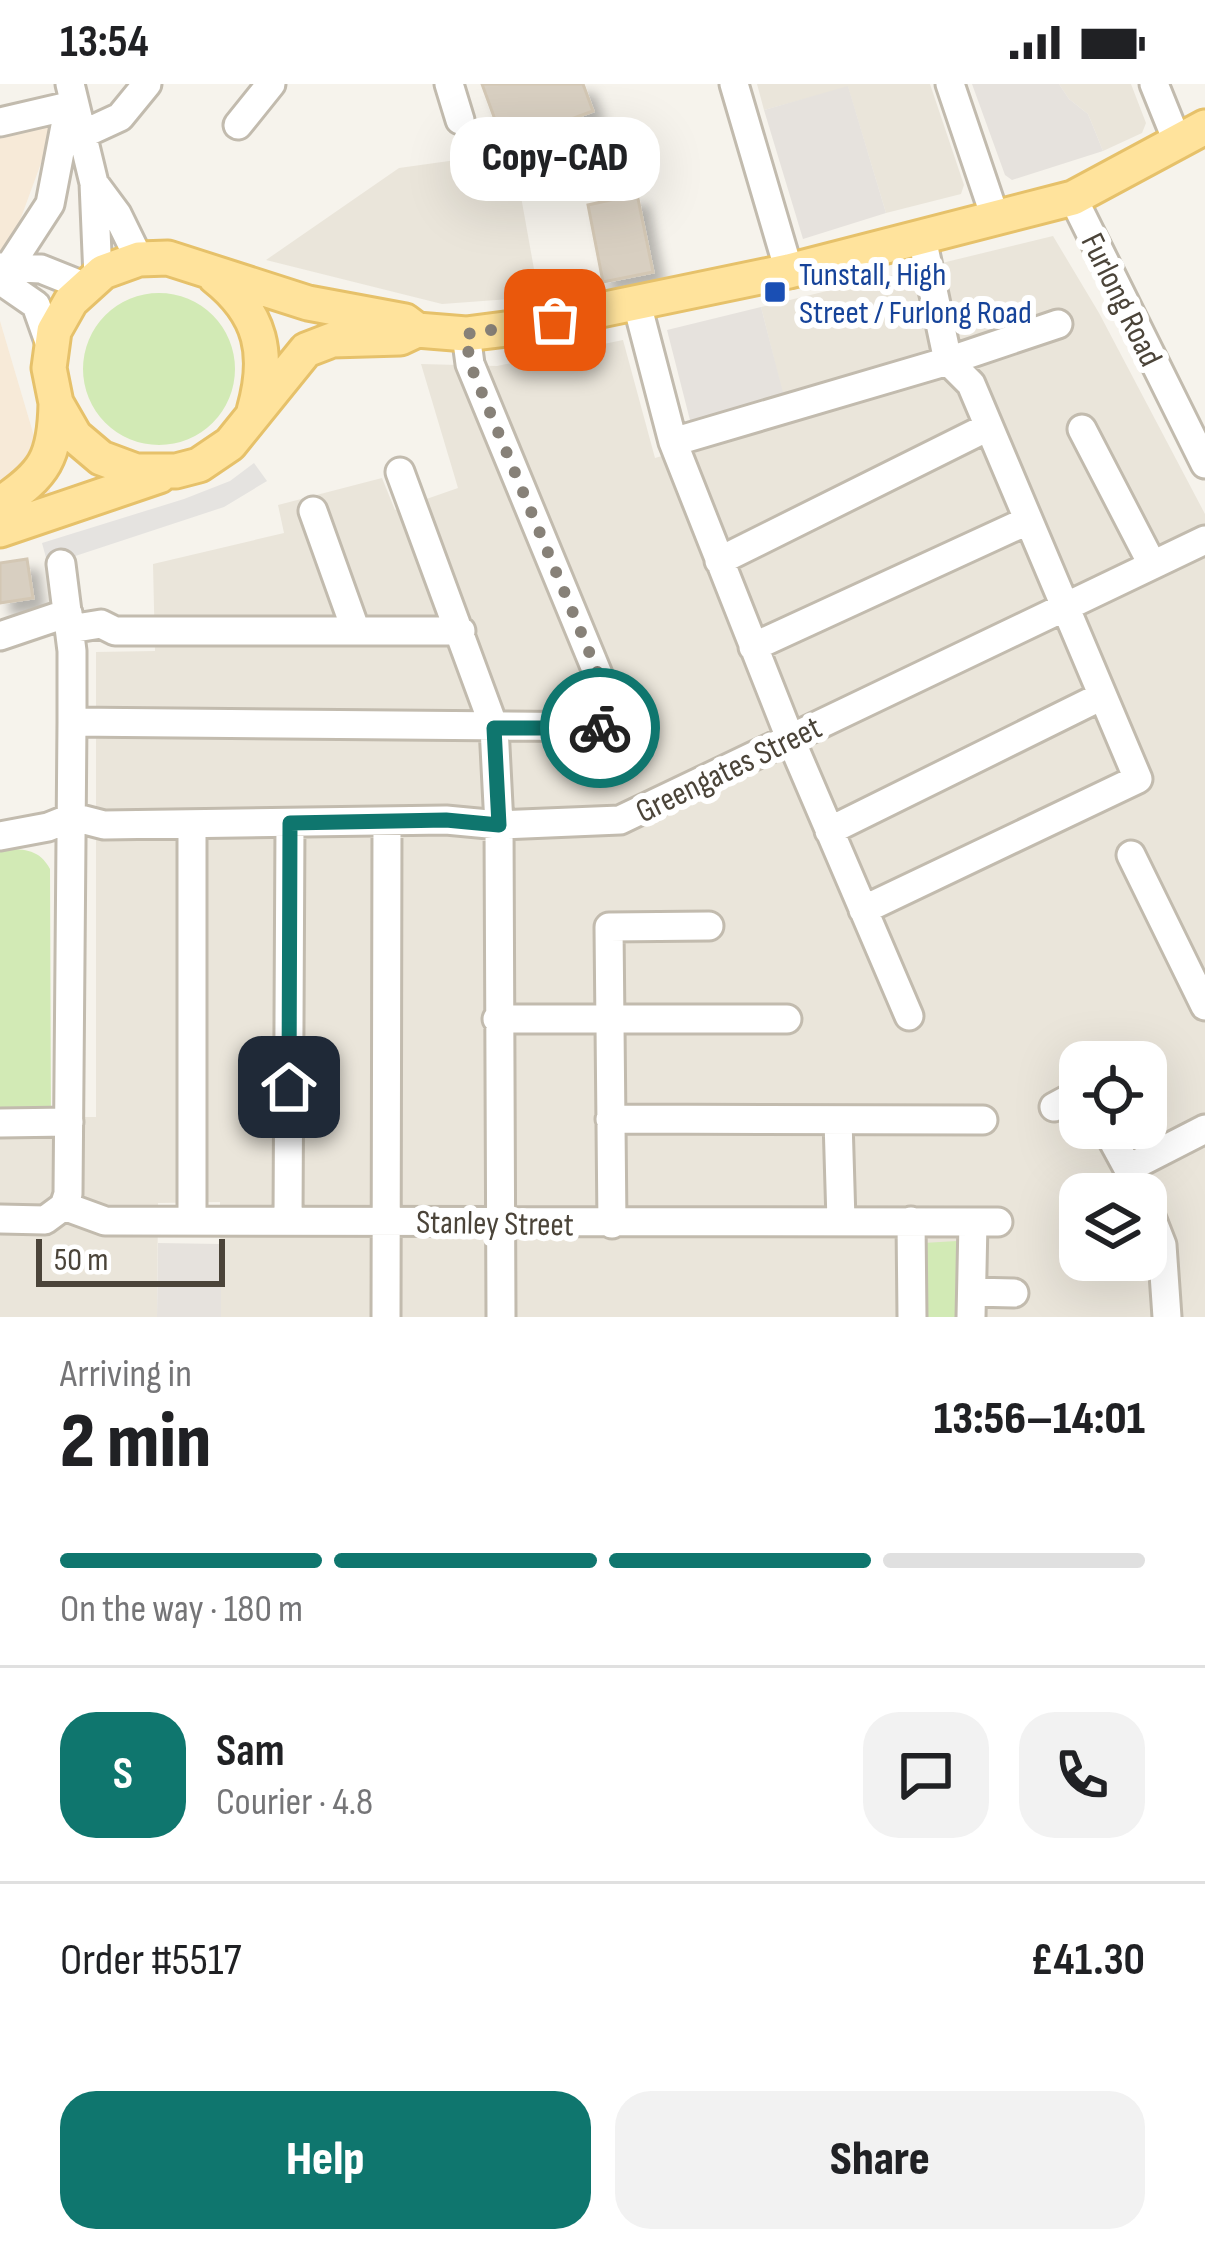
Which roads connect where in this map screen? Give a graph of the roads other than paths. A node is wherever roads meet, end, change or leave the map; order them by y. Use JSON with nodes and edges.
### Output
{"nodes":[{"id":1,"x":147,"y":84,"type":"edge"},
{"id":2,"x":271,"y":84,"type":"edge"},
{"id":3,"x":449,"y":84,"type":"edge"},
{"id":4,"x":734,"y":84,"type":"edge"},
{"id":5,"x":950,"y":84,"type":"edge"},
{"id":6,"x":1154,"y":84,"type":"edge"},
{"id":7,"x":70,"y":94,"type":"edge"},
{"id":8,"x":460,"y":120,"type":"dead end"},
{"id":9,"x":0,"y":122,"type":"edge"},
{"id":10,"x":238,"y":125,"type":"dead end"},
{"id":11,"x":1191,"y":134,"type":"edge"},
{"id":12,"x":81,"y":135,"type":"junction"},
{"id":13,"x":94,"y":183,"type":"junction"},
{"id":14,"x":1073,"y":198,"type":"junction"},
{"id":15,"x":995,"y":218,"type":"junction"},
{"id":16,"x":922,"y":238,"type":"junction"},
{"id":17,"x":139,"y":259,"type":"junction"},
{"id":18,"x":204,"y":269,"type":"junction"},
{"id":19,"x":3,"y":271,"type":"edge"},
{"id":20,"x":789,"y":271,"type":"junction"},
{"id":21,"x":92,"y":282,"type":"junction"},
{"id":22,"x":637,"y":304,"type":"junction"},
{"id":23,"x":1058,"y":324,"type":"dead end"},
{"id":24,"x":417,"y":330,"type":"junction"},
{"id":25,"x":466,"y":334,"type":"junction"},
{"id":26,"x":52,"y":350,"type":"junction"},
{"id":27,"x":948,"y":361,"type":"junction"},
{"id":28,"x":56,"y":403,"type":"junction"},
{"id":29,"x":246,"y":422,"type":"junction"},
{"id":30,"x":988,"y":428,"type":"junction"},
{"id":31,"x":1082,"y":429,"type":"dead end"},
{"id":32,"x":674,"y":442,"type":"junction"},
{"id":33,"x":1205,"y":464,"type":"edge"},
{"id":34,"x":172,"y":471,"type":"junction"},
{"id":35,"x":400,"y":472,"type":"dead end"},
{"id":36,"x":0,"y":504,"type":"edge"},
{"id":37,"x":313,"y":511,"type":"dead end"},
{"id":38,"x":1027,"y":521,"type":"junction"},
{"id":39,"x":0,"y":530,"type":"edge"},
{"id":40,"x":1205,"y":540,"type":"edge"},
{"id":41,"x":719,"y":561,"type":"junction"},
{"id":42,"x":62,"y":564,"type":"dead end"},
{"id":43,"x":1152,"y":564,"type":"junction"},
{"id":44,"x":1063,"y":609,"type":"junction"},
{"id":45,"x":69,"y":621,"type":"junction"},
{"id":46,"x":356,"y":631,"type":"junction"},
{"id":47,"x":461,"y":631,"type":"junction"},
{"id":48,"x":0,"y":636,"type":"edge"},
{"id":49,"x":753,"y":647,"type":"junction"},
{"id":50,"x":1102,"y":696,"type":"junction"},
{"id":51,"x":72,"y":722,"type":"junction"},
{"id":52,"x":494,"y":728,"type":"junction"},
{"id":53,"x":790,"y":738,"type":"junction"},
{"id":54,"x":73,"y":817,"type":"junction"},
{"id":55,"x":386,"y":821,"type":"junction"},
{"id":56,"x":290,"y":823,"type":"junction"},
{"id":57,"x":192,"y":824,"type":"junction"},
{"id":58,"x":499,"y":825,"type":"junction"},
{"id":59,"x":829,"y":831,"type":"junction"},
{"id":60,"x":0,"y":836,"type":"edge"},
{"id":61,"x":1131,"y":855,"type":"dead end"},
{"id":62,"x":864,"y":913,"type":"junction"},
{"id":63,"x":709,"y":926,"type":"dead end"},
{"id":64,"x":1201,"y":988,"type":"edge"},
{"id":65,"x":909,"y":1016,"type":"dead end"},
{"id":66,"x":787,"y":1018,"type":"dead end"},
{"id":67,"x":497,"y":1019,"type":"junction"},
{"id":68,"x":610,"y":1019,"type":"junction"},
{"id":69,"x":1059,"y":1104,"type":"edge"},
{"id":70,"x":1054,"y":1107,"type":"dead end"},
{"id":71,"x":610,"y":1120,"type":"junction"},
{"id":72,"x":838,"y":1120,"type":"junction"},
{"id":73,"x":983,"y":1120,"type":"dead end"},
{"id":74,"x":69,"y":1122,"type":"junction"},
{"id":75,"x":0,"y":1123,"type":"edge"},
{"id":76,"x":1205,"y":1129,"type":"edge"},
{"id":77,"x":1118,"y":1149,"type":"edge"},
{"id":78,"x":1129,"y":1168,"type":"junction"},
{"id":79,"x":1131,"y":1173,"type":"edge"},
{"id":80,"x":64,"y":1205,"type":"junction"},
{"id":81,"x":288,"y":1219,"type":"junction"},
{"id":82,"x":386,"y":1219,"type":"junction"},
{"id":83,"x":0,"y":1220,"type":"edge"},
{"id":84,"x":192,"y":1220,"type":"junction"},
{"id":85,"x":841,"y":1221,"type":"junction"},
{"id":86,"x":911,"y":1221,"type":"junction"},
{"id":87,"x":499,"y":1222,"type":"junction"},
{"id":88,"x":612,"y":1224,"type":"junction"},
{"id":89,"x":1164,"y":1281,"type":"edge"},
{"id":90,"x":1014,"y":1293,"type":"dead end"},
{"id":91,"x":971,"y":1304,"type":"edge"},
{"id":92,"x":386,"y":1317,"type":"edge"},
{"id":93,"x":501,"y":1317,"type":"edge"},
{"id":94,"x":912,"y":1317,"type":"edge"},
{"id":95,"x":1166,"y":1317,"type":"edge"}],
"edges":[{"from":1,"to":12,"type":"street"},
{"from":2,"to":10,"type":"street"},
{"from":3,"to":8,"type":"street"},
{"from":4,"to":20,"type":"street"},
{"from":5,"to":15,"type":"street"},
{"from":6,"to":11,"type":"street"},
{"from":7,"to":9,"type":"street"},
{"from":7,"to":12,"type":"street"},
{"from":7,"to":19,"type":"street"},
{"from":11,"to":14,"type":"main road"},
{"from":12,"to":13,"type":"street"},
{"from":13,"to":17,"type":"street"},
{"from":13,"to":21,"type":"street"},
{"from":14,"to":15,"type":"main road"},
{"from":14,"to":33,"type":"street","name":"Furlong Road"},
{"from":15,"to":16,"type":"main road"},
{"from":16,"to":20,"type":"main road"},
{"from":16,"to":27,"type":"street"},
{"from":17,"to":18,"type":"main road"},
{"from":17,"to":21,"type":"main road"},
{"from":18,"to":24,"type":"main road"},
{"from":18,"to":29,"type":"main road"},
{"from":19,"to":21,"type":"street"},
{"from":19,"to":26,"type":"street"},
{"from":20,"to":22,"type":"main road"},
{"from":21,"to":26,"type":"main road"},
{"from":22,"to":25,"type":"main road"},
{"from":22,"to":32,"type":"street"},
{"from":23,"to":27,"type":"street"},
{"from":24,"to":25,"type":"main road"},
{"from":24,"to":29,"type":"main road"},
{"from":25,"to":52,"type":"street"},
{"from":26,"to":28,"type":"main road"},
{"from":27,"to":30,"type":"street"},
{"from":27,"to":32,"type":"street"},
{"from":28,"to":34,"type":"main road"},
{"from":28,"to":36,"type":"main road"},
{"from":29,"to":34,"type":"main road"},
{"from":30,"to":38,"type":"street"},
{"from":30,"to":41,"type":"street"},
{"from":31,"to":43,"type":"street"},
{"from":32,"to":41,"type":"street"},
{"from":34,"to":39,"type":"main road"},
{"from":35,"to":47,"type":"street"},
{"from":37,"to":46,"type":"street"},
{"from":38,"to":44,"type":"street"},
{"from":38,"to":49,"type":"street"},
{"from":40,"to":43,"type":"street","name":"Greengates Street"},
{"from":41,"to":49,"type":"street"},
{"from":42,"to":45,"type":"street"},
{"from":43,"to":44,"type":"street","name":"Greengates Street"},
{"from":44,"to":50,"type":"street"},
{"from":44,"to":53,"type":"street","name":"Greengates Street"},
{"from":45,"to":46,"type":"street"},
{"from":45,"to":48,"type":"street"},
{"from":45,"to":51,"type":"street"},
{"from":46,"to":47,"type":"street"},
{"from":47,"to":52,"type":"street"},
{"from":49,"to":53,"type":"street"},
{"from":50,"to":59,"type":"street"},
{"from":50,"to":62,"type":"street"},
{"from":51,"to":52,"type":"street"},
{"from":51,"to":54,"type":"street"},
{"from":52,"to":58,"type":"street"},
{"from":53,"to":58,"type":"street","name":"Greengates Street"},
{"from":53,"to":59,"type":"street"},
{"from":54,"to":57,"type":"street","name":"Greengates Street"},
{"from":54,"to":60,"type":"street"},
{"from":54,"to":74,"type":"street"},
{"from":55,"to":56,"type":"street","name":"Greengates Street"},
{"from":55,"to":58,"type":"street","name":"Greengates Street"},
{"from":55,"to":82,"type":"street"},
{"from":56,"to":57,"type":"street","name":"Greengates Street"},
{"from":56,"to":81,"type":"street"},
{"from":57,"to":84,"type":"street"},
{"from":58,"to":67,"type":"street"},
{"from":59,"to":62,"type":"street"},
{"from":61,"to":64,"type":"street"},
{"from":62,"to":65,"type":"street"},
{"from":63,"to":68,"type":"street"},
{"from":66,"to":68,"type":"street"},
{"from":67,"to":68,"type":"street"},
{"from":67,"to":87,"type":"street"},
{"from":68,"to":71,"type":"street"},
{"from":69,"to":70,"type":"street"},
{"from":71,"to":72,"type":"street"},
{"from":71,"to":88,"type":"street"},
{"from":72,"to":73,"type":"street"},
{"from":72,"to":85,"type":"street"},
{"from":74,"to":75,"type":"street"},
{"from":74,"to":80,"type":"street"},
{"from":76,"to":78,"type":"street"},
{"from":77,"to":78,"type":"street"},
{"from":78,"to":79,"type":"street"},
{"from":80,"to":83,"type":"street"},
{"from":80,"to":84,"type":"street","name":"Stanley Street"},
{"from":81,"to":82,"type":"street","name":"Stanley Street"},
{"from":81,"to":84,"type":"street","name":"Stanley Street"},
{"from":82,"to":87,"type":"street","name":"Stanley Street"},
{"from":82,"to":92,"type":"street"},
{"from":85,"to":86,"type":"street","name":"Stanley Street"},
{"from":85,"to":88,"type":"street","name":"Stanley Street"},
{"from":86,"to":91,"type":"street","name":"Stanley Street"},
{"from":86,"to":94,"type":"street"},
{"from":87,"to":88,"type":"street","name":"Stanley Street"},
{"from":87,"to":93,"type":"street"},
{"from":89,"to":95,"type":"street"},
{"from":90,"to":91,"type":"street"}]}
